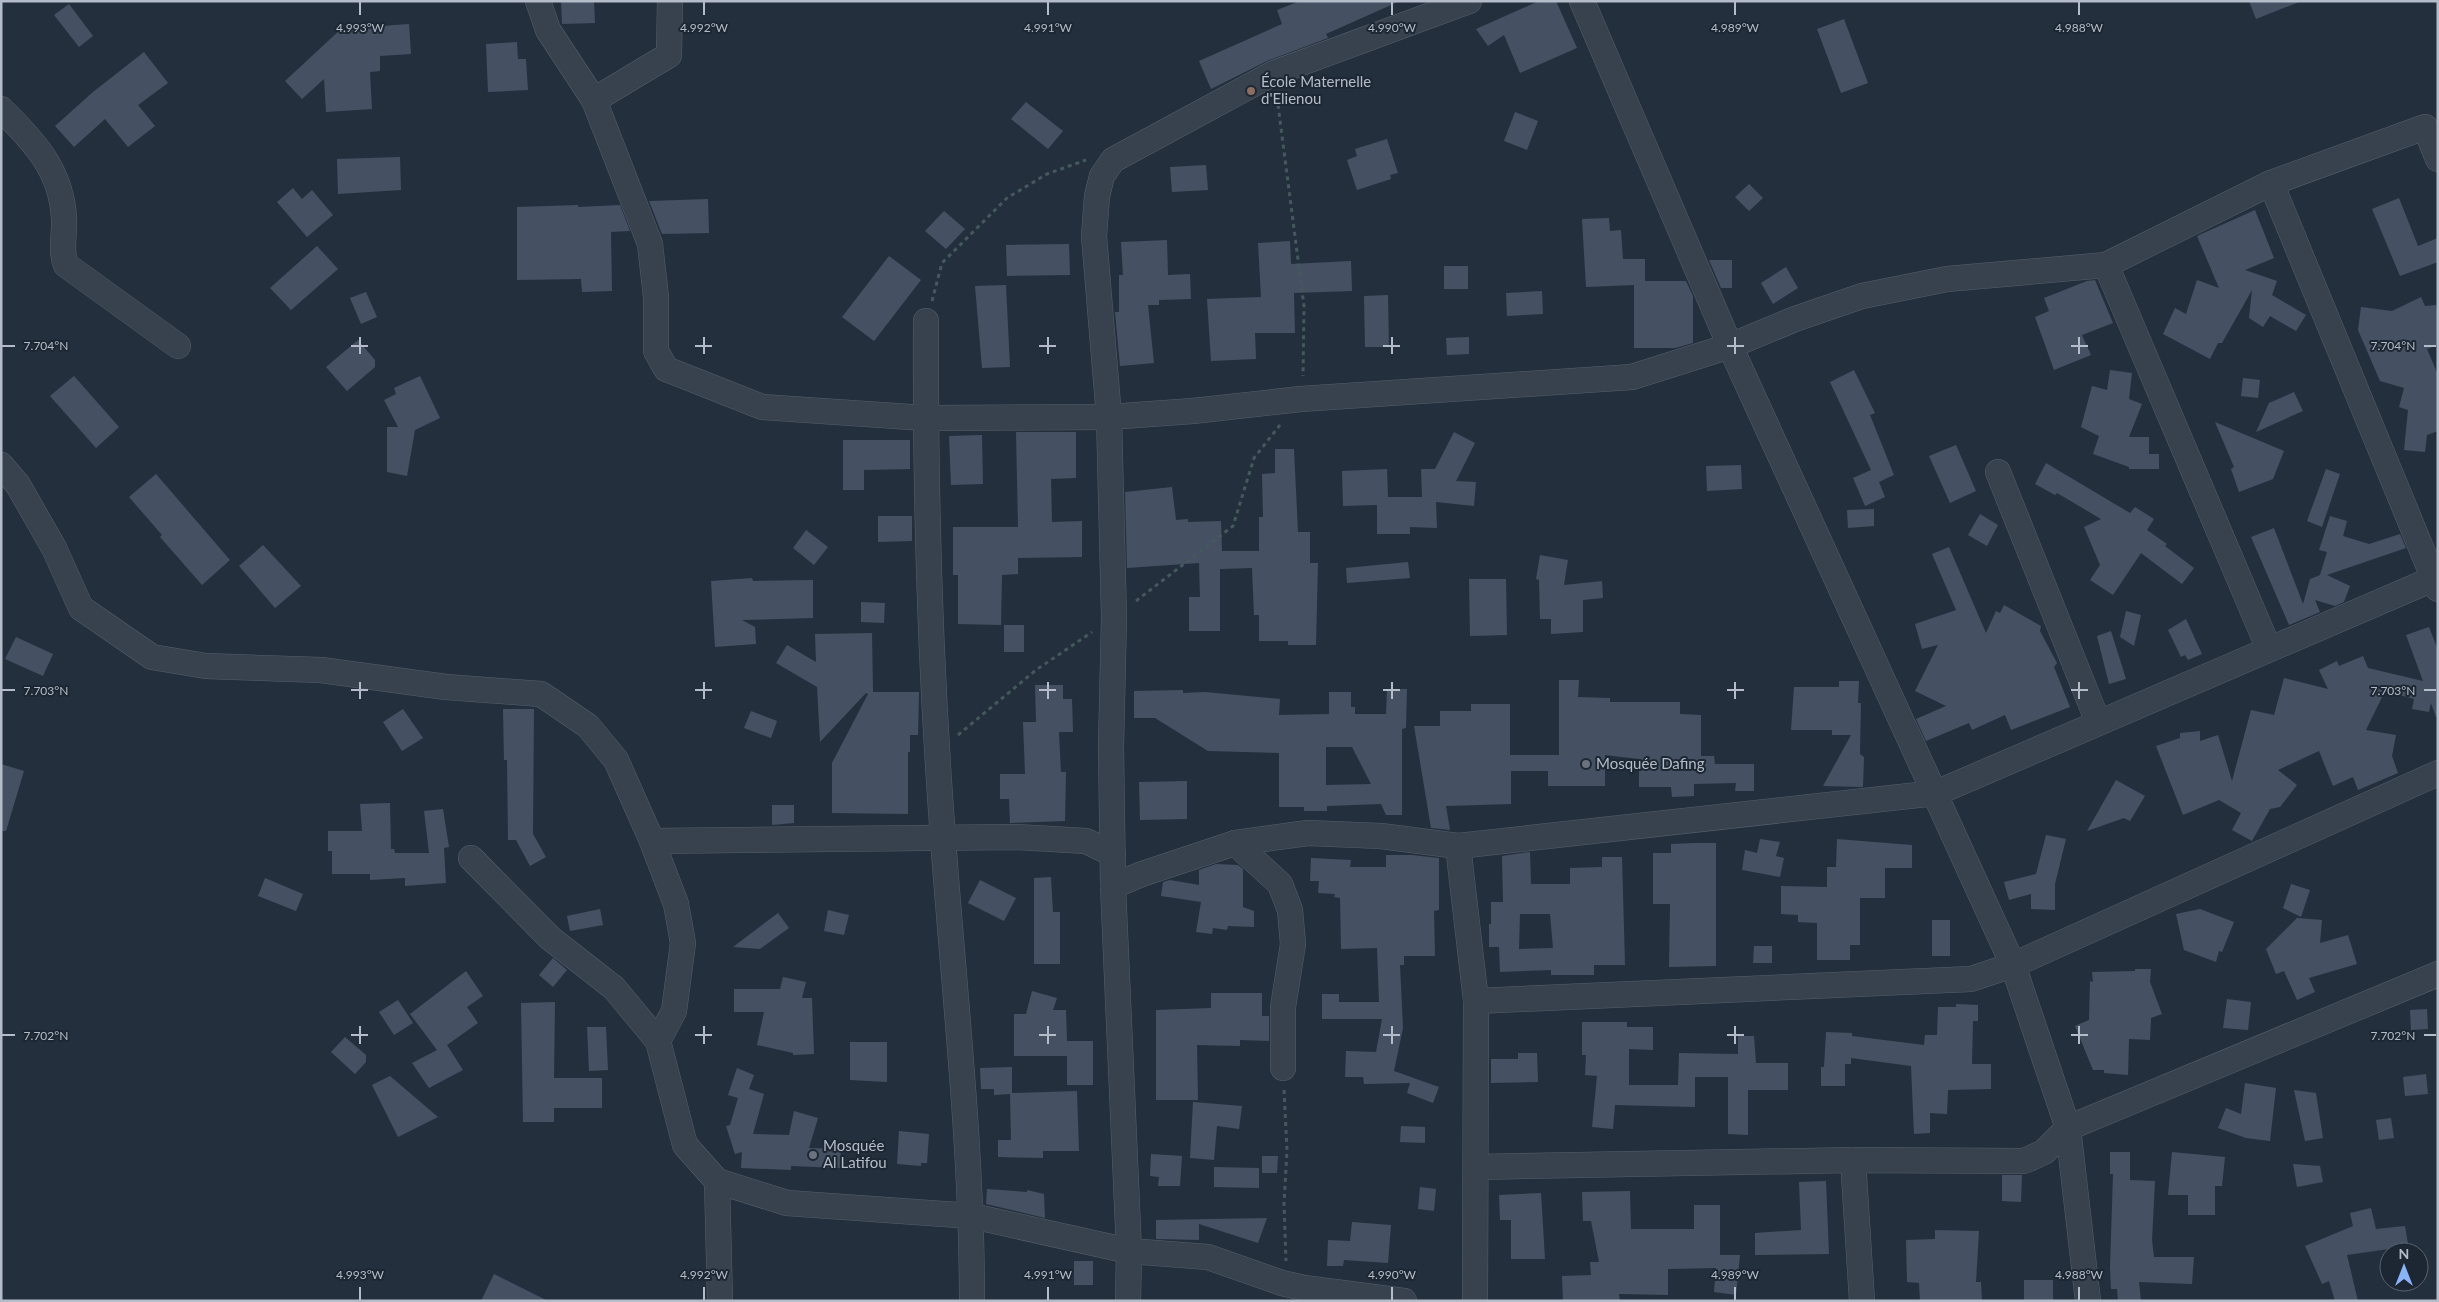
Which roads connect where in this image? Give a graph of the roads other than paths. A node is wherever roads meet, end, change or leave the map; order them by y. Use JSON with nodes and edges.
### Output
{"nodes":[{"id":1,"x":538,"y":1,"type":"edge"},
{"id":2,"x":670,"y":1,"type":"edge"},
{"id":3,"x":1469,"y":1,"type":"edge"},
{"id":4,"x":1582,"y":1,"type":"edge"},
{"id":5,"x":594,"y":100,"type":"junction"},
{"id":6,"x":1,"y":109,"type":"edge"},
{"id":7,"x":2438,"y":159,"type":"edge"},
{"id":8,"x":2271,"y":183,"type":"junction"},
{"id":9,"x":2106,"y":265,"type":"junction"},
{"id":10,"x":926,"y":321,"type":"road end"},
{"id":11,"x":178,"y":346,"type":"dead end"},
{"id":12,"x":1730,"y":346,"type":"junction"},
{"id":13,"x":1109,"y":417,"type":"junction"},
{"id":14,"x":926,"y":418,"type":"junction"},
{"id":15,"x":1,"y":465,"type":"edge"},
{"id":16,"x":1998,"y":472,"type":"dead end"},
{"id":17,"x":2436,"y":584,"type":"edge"},
{"id":18,"x":2269,"y":649,"type":"junction"},
{"id":19,"x":2098,"y":722,"type":"junction"},
{"id":20,"x":2438,"y":773,"type":"edge"},
{"id":21,"x":1936,"y":793,"type":"junction"},
{"id":22,"x":943,"y":839,"type":"junction"},
{"id":23,"x":652,"y":841,"type":"junction"},
{"id":24,"x":1235,"y":843,"type":"junction"},
{"id":25,"x":1458,"y":846,"type":"junction"},
{"id":26,"x":1113,"y":854,"type":"junction"},
{"id":27,"x":471,"y":858,"type":"dead end"},
{"id":28,"x":1113,"y":886,"type":"junction"},
{"id":29,"x":2013,"y":965,"type":"junction"},
{"id":30,"x":2438,"y":974,"type":"edge"},
{"id":31,"x":1476,"y":1001,"type":"junction"},
{"id":32,"x":658,"y":1041,"type":"junction"},
{"id":33,"x":1283,"y":1068,"type":"road end"},
{"id":34,"x":2068,"y":1128,"type":"junction"},
{"id":35,"x":1853,"y":1160,"type":"junction"},
{"id":36,"x":1476,"y":1167,"type":"junction"},
{"id":37,"x":717,"y":1181,"type":"junction"},
{"id":38,"x":972,"y":1216,"type":"junction"},
{"id":39,"x":1129,"y":1251,"type":"junction"},
{"id":40,"x":720,"y":1301,"type":"edge"},
{"id":41,"x":972,"y":1301,"type":"edge"},
{"id":42,"x":1128,"y":1301,"type":"edge"},
{"id":43,"x":1404,"y":1301,"type":"edge"},
{"id":44,"x":1476,"y":1301,"type":"edge"},
{"id":45,"x":1862,"y":1301,"type":"edge"},
{"id":46,"x":2088,"y":1301,"type":"edge"}],
"edges":[{"from":1,"to":5,"type":"street"},
{"from":2,"to":5,"type":"street"},
{"from":3,"to":13,"type":"street"},
{"from":4,"to":12,"type":"street"},
{"from":5,"to":14,"type":"street"},
{"from":6,"to":11,"type":"street"},
{"from":7,"to":8,"type":"street"},
{"from":8,"to":9,"type":"street"},
{"from":8,"to":17,"type":"street"},
{"from":9,"to":12,"type":"street"},
{"from":9,"to":18,"type":"street"},
{"from":10,"to":14,"type":"street"},
{"from":12,"to":13,"type":"street"},
{"from":12,"to":21,"type":"street"},
{"from":13,"to":14,"type":"street"},
{"from":13,"to":26,"type":"street"},
{"from":14,"to":22,"type":"street"},
{"from":15,"to":23,"type":"street"},
{"from":16,"to":19,"type":"street"},
{"from":17,"to":18,"type":"street"},
{"from":18,"to":19,"type":"street"},
{"from":19,"to":21,"type":"street"},
{"from":20,"to":29,"type":"street"},
{"from":21,"to":25,"type":"street"},
{"from":21,"to":29,"type":"street"},
{"from":22,"to":23,"type":"street"},
{"from":22,"to":26,"type":"street"},
{"from":22,"to":38,"type":"street"},
{"from":23,"to":32,"type":"street"},
{"from":24,"to":25,"type":"street"},
{"from":24,"to":28,"type":"street"},
{"from":24,"to":33,"type":"street"},
{"from":25,"to":31,"type":"street"},
{"from":26,"to":28,"type":"street"},
{"from":27,"to":32,"type":"street"},
{"from":28,"to":39,"type":"street"},
{"from":29,"to":31,"type":"street"},
{"from":29,"to":34,"type":"street"},
{"from":30,"to":34,"type":"street"},
{"from":31,"to":36,"type":"street"},
{"from":32,"to":37,"type":"street"},
{"from":34,"to":35,"type":"street"},
{"from":34,"to":46,"type":"street"},
{"from":35,"to":36,"type":"street"},
{"from":35,"to":45,"type":"street"},
{"from":36,"to":44,"type":"street"},
{"from":37,"to":38,"type":"street"},
{"from":37,"to":40,"type":"street"},
{"from":38,"to":39,"type":"street"},
{"from":38,"to":41,"type":"street"},
{"from":39,"to":42,"type":"street"},
{"from":39,"to":43,"type":"street"}]}
